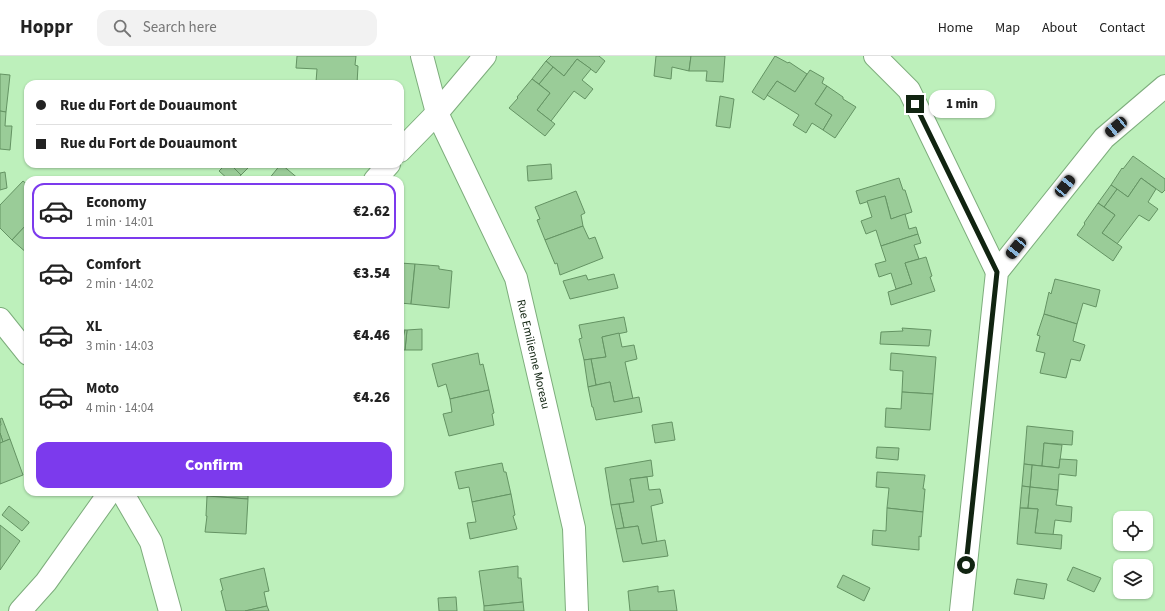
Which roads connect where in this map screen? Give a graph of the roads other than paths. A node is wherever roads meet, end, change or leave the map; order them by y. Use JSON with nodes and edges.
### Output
{"nodes":[{"id":1,"x":422,"y":56,"type":"edge"},
{"id":2,"x":485,"y":56,"type":"edge"},
{"id":3,"x":875,"y":56,"type":"edge"},
{"id":4,"x":1165,"y":86,"type":"edge"},
{"id":5,"x":437,"y":113,"type":"junction"},
{"id":6,"x":404,"y":147,"type":"edge"},
{"id":7,"x":385,"y":168,"type":"edge"},
{"id":8,"x":378,"y":176,"type":"edge"},
{"id":9,"x":997,"y":272,"type":"junction"},
{"id":10,"x":0,"y":319,"type":"edge"},
{"id":11,"x":24,"y":349,"type":"edge"},
{"id":12,"x":107,"y":496,"type":"edge"},
{"id":13,"x":124,"y":496,"type":"edge"},
{"id":14,"x":20,"y":611,"type":"edge"},
{"id":15,"x":170,"y":611,"type":"edge"},
{"id":16,"x":577,"y":611,"type":"edge"},
{"id":17,"x":961,"y":611,"type":"edge"}],
"edges":[{"from":1,"to":5,"type":"street","name":"Rue Emilienne Moreau"},
{"from":2,"to":5,"type":"street"},
{"from":3,"to":9,"type":"street"},
{"from":4,"to":9,"type":"street"},
{"from":5,"to":6,"type":"street"},
{"from":5,"to":16,"type":"street","name":"Rue Emilienne Moreau"},
{"from":7,"to":8,"type":"street"},
{"from":9,"to":17,"type":"street"},
{"from":10,"to":11,"type":"street"},
{"from":12,"to":14,"type":"street"},
{"from":13,"to":15,"type":"street"}]}
